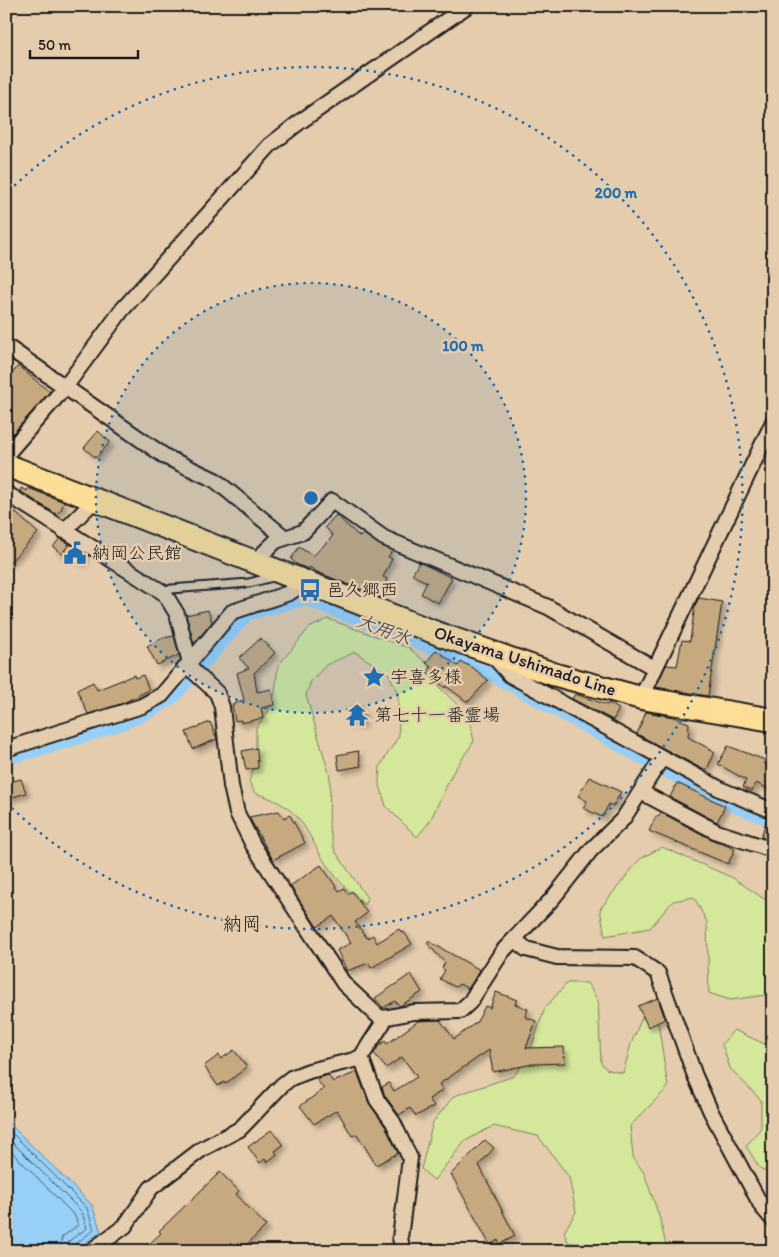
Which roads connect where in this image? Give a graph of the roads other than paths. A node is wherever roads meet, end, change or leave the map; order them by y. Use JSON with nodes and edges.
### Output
{"nodes":[{"id":1,"x":467,"y":6,"type":"edge"},
{"id":2,"x":6,"y":346,"type":"edge"},
{"id":3,"x":66,"y":386,"type":"junction"},
{"id":4,"x":773,"y":422,"type":"edge"},
{"id":5,"x":6,"y":455,"type":"edge"},
{"id":6,"x":6,"y":465,"type":"edge"},
{"id":7,"x":6,"y":493,"type":"edge"},
{"id":8,"x":91,"y":498,"type":"junction"},
{"id":9,"x":64,"y":531,"type":"junction"},
{"id":10,"x":284,"y":537,"type":"junction"},
{"id":11,"x":255,"y":561,"type":"junction"},
{"id":12,"x":282,"y":571,"type":"junction"},
{"id":13,"x":307,"y":582,"type":"junction"},
{"id":14,"x":164,"y":593,"type":"junction"},
{"id":15,"x":489,"y":653,"type":"junction"},
{"id":16,"x":654,"y":668,"type":"junction"},
{"id":17,"x":193,"y":670,"type":"junction"},
{"id":18,"x":642,"y":698,"type":"junction"},
{"id":19,"x":773,"y":720,"type":"edge"},
{"id":20,"x":6,"y":749,"type":"edge"},
{"id":21,"x":659,"y":763,"type":"junction"},
{"id":22,"x":641,"y":792,"type":"junction"},
{"id":23,"x":773,"y":811,"type":"edge"},
{"id":24,"x":773,"y":850,"type":"edge"},
{"id":25,"x":514,"y":939,"type":"junction"},
{"id":26,"x":383,"y":1018,"type":"junction"},
{"id":27,"x":361,"y":1056,"type":"junction"},
{"id":28,"x":773,"y":1220,"type":"edge"},
{"id":29,"x":91,"y":1251,"type":"edge"},
{"id":30,"x":403,"y":1251,"type":"edge"}],
"edges":[{"from":1,"to":3,"type":"street"},
{"from":2,"to":3,"type":"street"},
{"from":3,"to":5,"type":"street"},
{"from":3,"to":10,"type":"street"},
{"from":4,"to":16,"type":"street"},
{"from":6,"to":8,"type":"main road","name":"Okayama Ushimado Line"},
{"from":7,"to":9,"type":"street"},
{"from":8,"to":9,"type":"street"},
{"from":8,"to":11,"type":"main road","name":"Okayama Ushimado Line"},
{"from":9,"to":14,"type":"street"},
{"from":10,"to":11,"type":"street"},
{"from":10,"to":16,"type":"street"},
{"from":11,"to":12,"type":"main road","name":"Okayama Ushimado Line"},
{"from":12,"to":13,"type":"main road","name":"Okayama Ushimado Line"},
{"from":12,"to":14,"type":"lane"},
{"from":13,"to":15,"type":"main road","name":"Okayama Ushimado Line"},
{"from":13,"to":17,"type":"street"},
{"from":14,"to":17,"type":"street"},
{"from":15,"to":18,"type":"main road","name":"Okayama Ushimado Line"},
{"from":15,"to":21,"type":"street"},
{"from":16,"to":18,"type":"street"},
{"from":17,"to":20,"type":"street"},
{"from":17,"to":26,"type":"street"},
{"from":18,"to":19,"type":"main road","name":"Okayama Ushimado Line"},
{"from":21,"to":22,"type":"street"},
{"from":21,"to":23,"type":"street"},
{"from":22,"to":24,"type":"street"},
{"from":22,"to":25,"type":"street"},
{"from":25,"to":26,"type":"street"},
{"from":25,"to":28,"type":"street"},
{"from":26,"to":27,"type":"street"},
{"from":27,"to":29,"type":"street"},
{"from":27,"to":30,"type":"street"}]}
